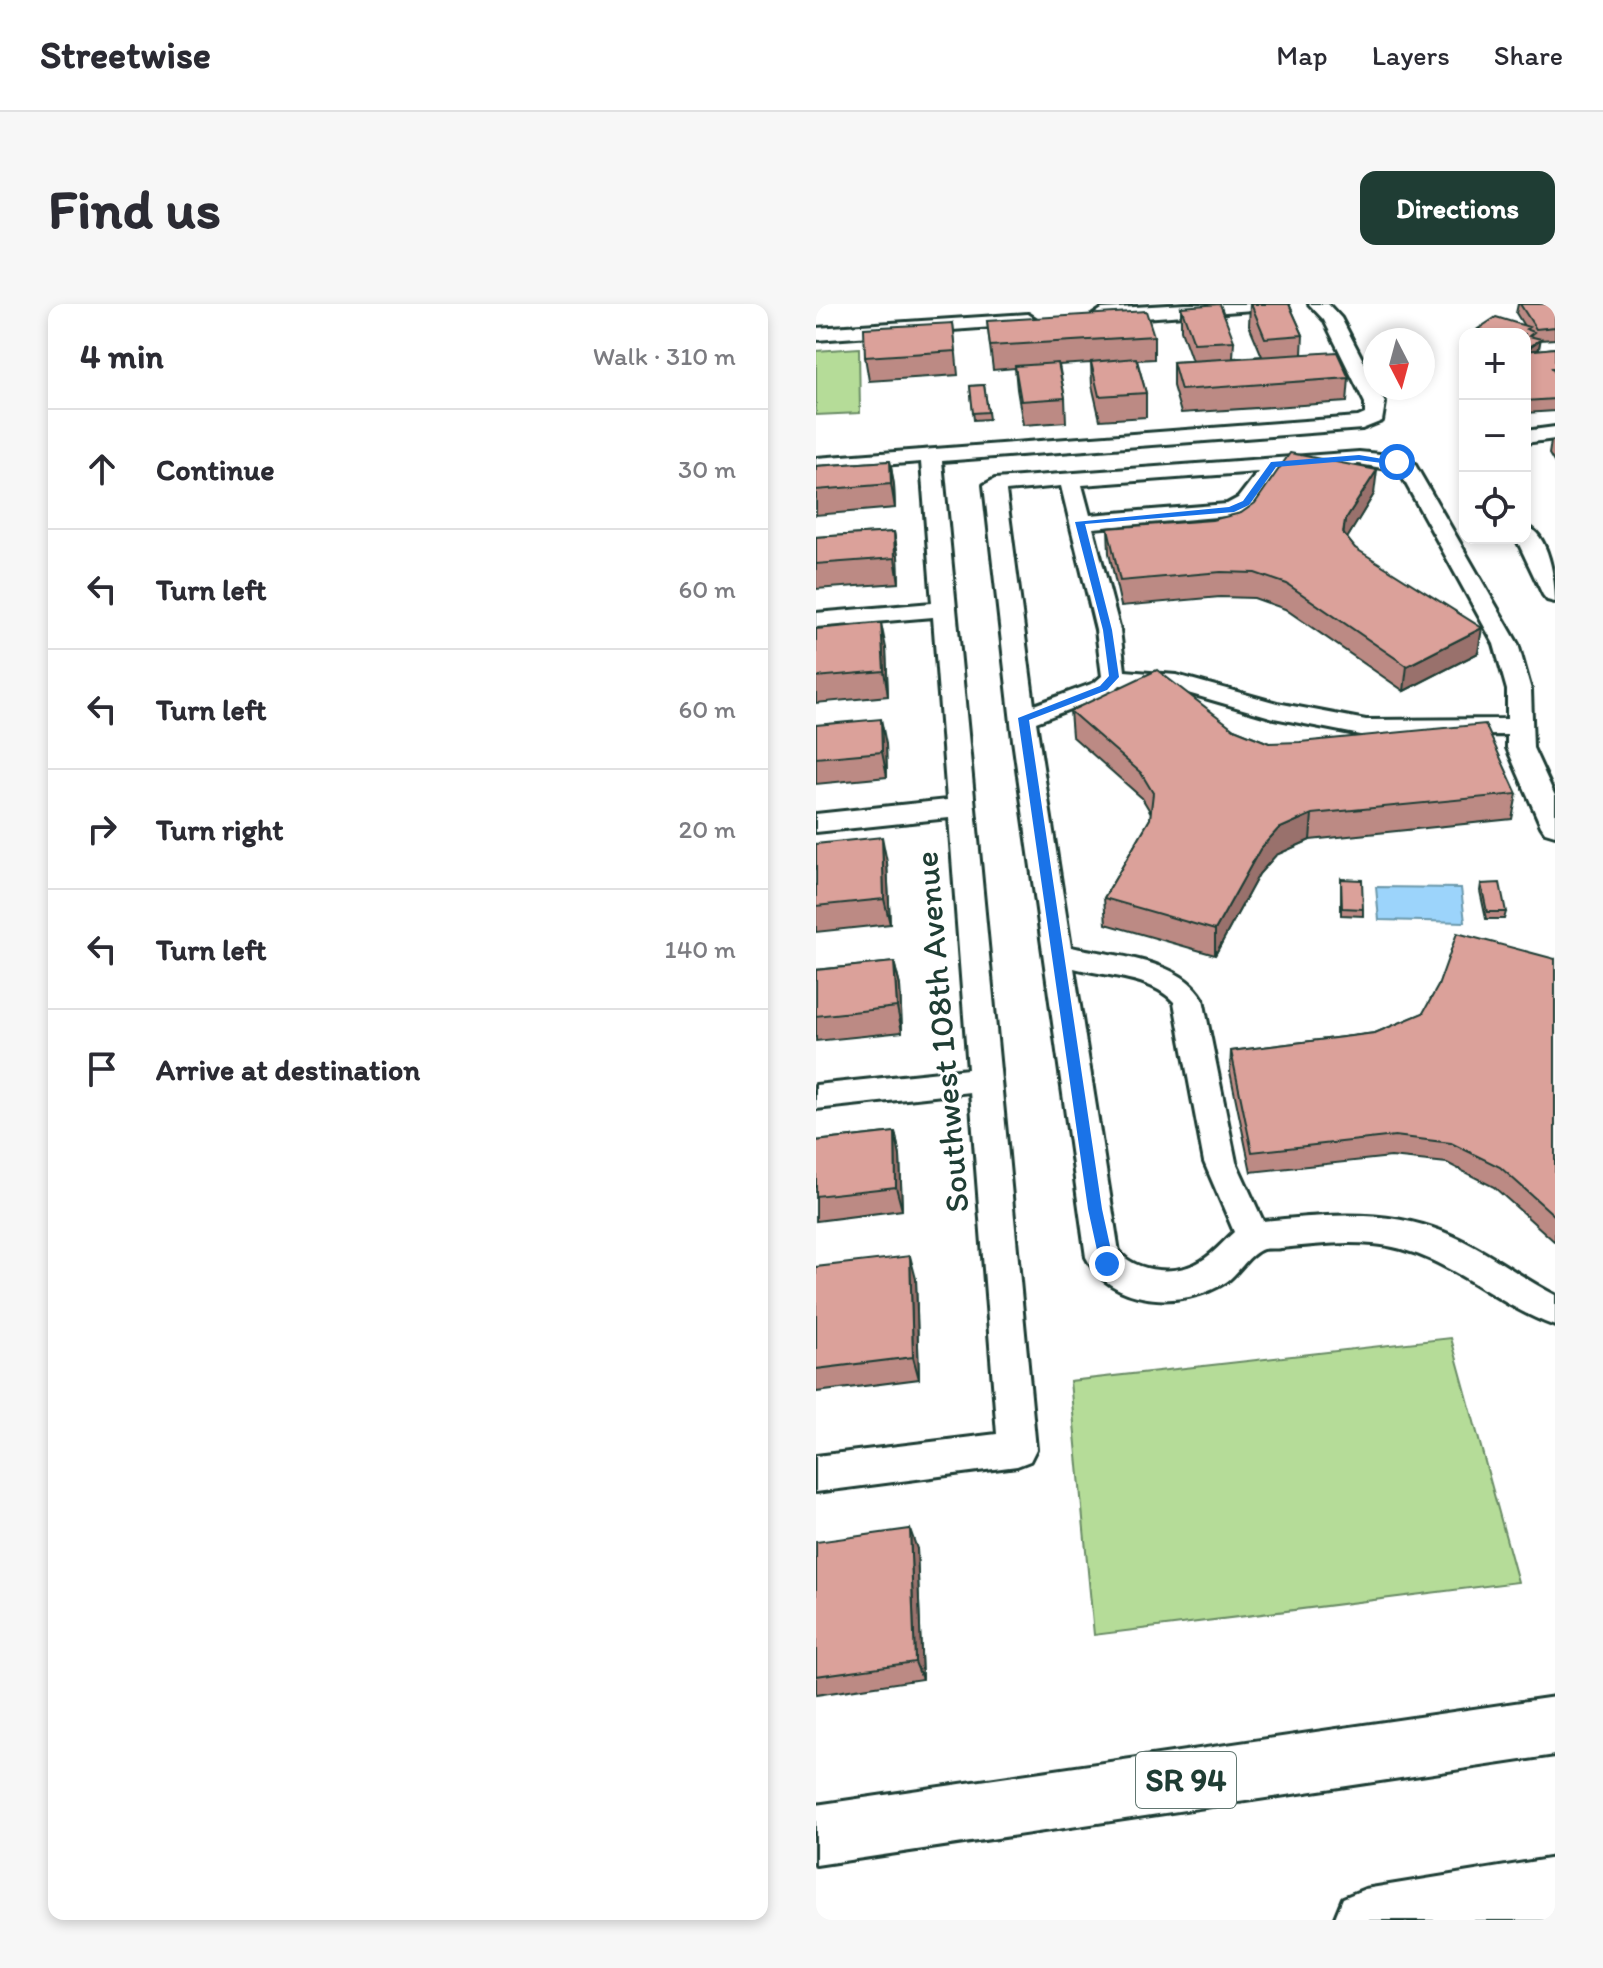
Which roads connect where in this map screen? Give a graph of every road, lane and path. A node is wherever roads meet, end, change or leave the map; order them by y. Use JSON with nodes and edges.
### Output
{"nodes":[{"id":1,"x":1267,"y":304,"type":"edge"},
{"id":2,"x":1318,"y":304,"type":"edge"},
{"id":3,"x":1078,"y":317,"type":"edge"},
{"id":4,"x":1046,"y":319,"type":"edge"},
{"id":5,"x":816,"y":334,"type":"edge"},
{"id":6,"x":1555,"y":423,"type":"edge"},
{"id":7,"x":1531,"y":425,"type":"edge"},
{"id":8,"x":1555,"y":433,"type":"edge"},
{"id":9,"x":1531,"y":436,"type":"edge"},
{"id":10,"x":931,"y":456,"type":"junction"},
{"id":11,"x":816,"y":464,"type":"edge"},
{"id":12,"x":1274,"y":464,"type":"junction"},
{"id":13,"x":1070,"y":479,"type":"junction"},
{"id":14,"x":1080,"y":522,"type":"junction"},
{"id":15,"x":1530,"y":544,"type":"edge"},
{"id":16,"x":1555,"y":595,"type":"edge"},
{"id":17,"x":943,"y":609,"type":"junction"},
{"id":18,"x":816,"y":620,"type":"edge"},
{"id":19,"x":1114,"y":677,"type":"junction"},
{"id":20,"x":1023,"y":718,"type":"junction"},
{"id":21,"x":1519,"y":727,"type":"junction"},
{"id":22,"x":959,"y":808,"type":"junction"},
{"id":23,"x":816,"y":823,"type":"edge"},
{"id":24,"x":1555,"y":826,"type":"edge"},
{"id":25,"x":1057,"y":954,"type":"junction"},
{"id":26,"x":984,"y":1079,"type":"junction"},
{"id":27,"x":816,"y":1097,"type":"edge"},
{"id":28,"x":1253,"y":1237,"type":"junction"},
{"id":29,"x":1555,"y":1311,"type":"edge"},
{"id":30,"x":816,"y":1474,"type":"edge"},
{"id":31,"x":1555,"y":1726,"type":"edge"},
{"id":32,"x":816,"y":1835,"type":"edge"},
{"id":33,"x":1555,"y":1889,"type":"edge"},
{"id":34,"x":1365,"y":1920,"type":"edge"}],
"edges":[{"from":1,"to":3,"type":"street"},
{"from":2,"to":10,"type":"street"},
{"from":4,"to":5,"type":"street"},
{"from":6,"to":7,"type":"street"},
{"from":8,"to":9,"type":"street"},
{"from":10,"to":11,"type":"street"},
{"from":10,"to":17,"type":"street","name":"Southwest 108th Avenue"},
{"from":12,"to":13,"type":"street"},
{"from":12,"to":14,"type":"street"},
{"from":12,"to":21,"type":"street"},
{"from":13,"to":14,"type":"street"},
{"from":13,"to":20,"type":"street"},
{"from":14,"to":19,"type":"street"},
{"from":15,"to":16,"type":"street"},
{"from":17,"to":18,"type":"street"},
{"from":17,"to":22,"type":"street","name":"Southwest 108th Avenue"},
{"from":19,"to":20,"type":"street"},
{"from":19,"to":21,"type":"street"},
{"from":20,"to":25,"type":"street"},
{"from":21,"to":24,"type":"street"},
{"from":22,"to":23,"type":"street"},
{"from":22,"to":26,"type":"street","name":"Southwest 108th Avenue"},
{"from":25,"to":28,"type":"street"},
{"from":25,"to":28,"type":"street"},
{"from":26,"to":27,"type":"street"},
{"from":26,"to":30,"type":"street","name":"Southwest 108th Avenue"},
{"from":28,"to":29,"type":"street"},
{"from":31,"to":32,"type":"main road","number":"SR 94"},
{"from":33,"to":34,"type":"main road"}]}
